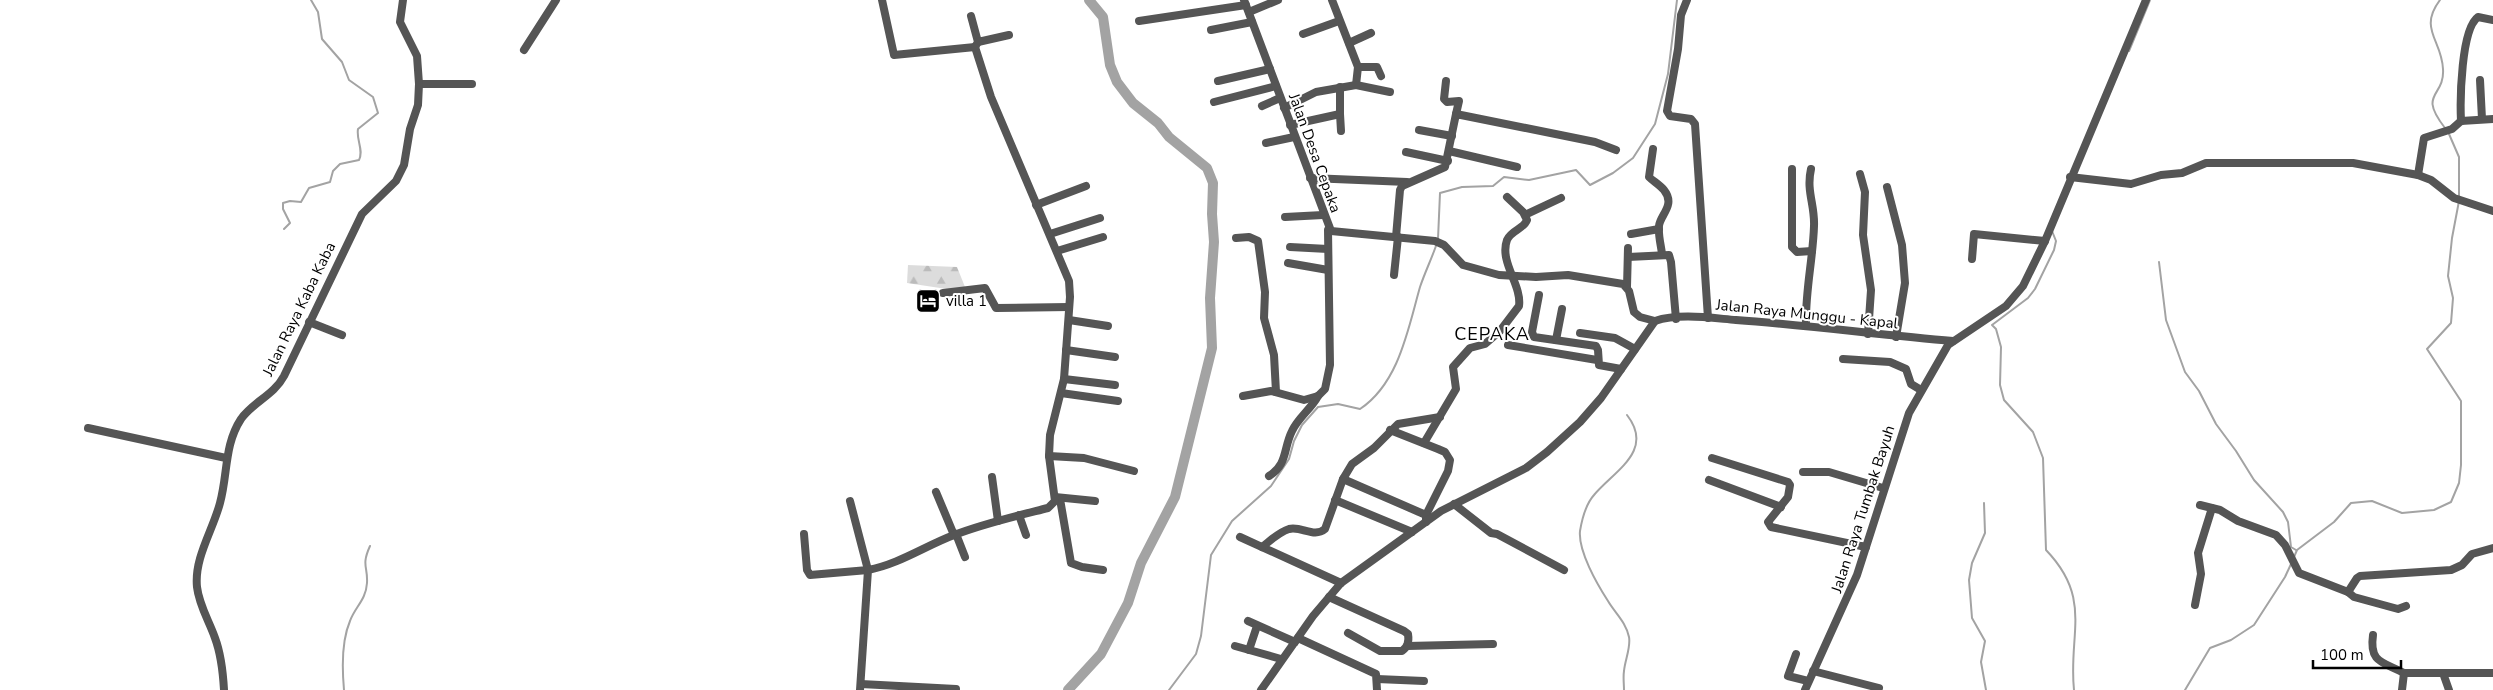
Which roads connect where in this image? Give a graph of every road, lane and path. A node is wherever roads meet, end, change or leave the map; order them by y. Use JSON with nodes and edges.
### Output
{"nodes":[{"id":1,"x":403,"y":0,"type":"edge"},
{"id":2,"x":556,"y":0,"type":"edge"},
{"id":3,"x":882,"y":0,"type":"edge"},
{"id":4,"x":1278,"y":0,"type":"edge"},
{"id":5,"x":1332,"y":0,"type":"edge"},
{"id":6,"x":1687,"y":0,"type":"edge"},
{"id":7,"x":2146,"y":0,"type":"edge"},
{"id":8,"x":1246,"y":5,"type":"edge"},
{"id":9,"x":971,"y":16,"type":"dead end"},
{"id":10,"x":2493,"y":20,"type":"edge"},
{"id":11,"x":1139,"y":21,"type":"dead end"},
{"id":12,"x":1339,"y":21,"type":"junction"},
{"id":13,"x":1252,"y":22,"type":"junction"},
{"id":14,"x":1211,"y":30,"type":"dead end"},
{"id":15,"x":1371,"y":33,"type":"dead end"},
{"id":16,"x":1303,"y":34,"type":"dead end"},
{"id":17,"x":1009,"y":35,"type":"dead end"},
{"id":18,"x":1349,"y":42,"type":"junction"},
{"id":19,"x":977,"y":44,"type":"junction"},
{"id":20,"x":524,"y":50,"type":"dead end"},
{"id":21,"x":1358,"y":67,"type":"junction"},
{"id":22,"x":1270,"y":69,"type":"junction"},
{"id":23,"x":1381,"y":76,"type":"dead end"},
{"id":24,"x":2480,"y":80,"type":"dead end"},
{"id":25,"x":1218,"y":81,"type":"dead end"},
{"id":26,"x":1446,"y":81,"type":"dead end"},
{"id":27,"x":419,"y":84,"type":"junction"},
{"id":28,"x":472,"y":84,"type":"dead end"},
{"id":29,"x":1356,"y":84,"type":"junction"},
{"id":30,"x":1276,"y":86,"type":"junction"},
{"id":31,"x":1340,"y":87,"type":"junction"},
{"id":32,"x":1390,"y":92,"type":"dead end"},
{"id":33,"x":1280,"y":98,"type":"junction"},
{"id":34,"x":1214,"y":102,"type":"dead end"},
{"id":35,"x":1262,"y":106,"type":"dead end"},
{"id":36,"x":1284,"y":108,"type":"junction"},
{"id":37,"x":1340,"y":114,"type":"junction"},
{"id":38,"x":1456,"y":114,"type":"junction"},
{"id":39,"x":2482,"y":119,"type":"junction"},
{"id":40,"x":2493,"y":119,"type":"edge"},
{"id":41,"x":2461,"y":121,"type":"junction"},
{"id":42,"x":1290,"y":125,"type":"junction"},
{"id":43,"x":1419,"y":130,"type":"dead end"},
{"id":44,"x":1341,"y":131,"type":"dead end"},
{"id":45,"x":1452,"y":136,"type":"junction"},
{"id":46,"x":1294,"y":137,"type":"junction"},
{"id":47,"x":1266,"y":143,"type":"dead end"},
{"id":48,"x":1653,"y":149,"type":"dead end"},
{"id":49,"x":1616,"y":150,"type":"dead end"},
{"id":50,"x":1450,"y":151,"type":"junction"},
{"id":51,"x":1406,"y":152,"type":"dead end"},
{"id":52,"x":1448,"y":161,"type":"junction"},
{"id":53,"x":1517,"y":167,"type":"dead end"},
{"id":54,"x":1792,"y":169,"type":"dead end"},
{"id":55,"x":1811,"y":169,"type":"dead end"},
{"id":56,"x":1860,"y":174,"type":"dead end"},
{"id":57,"x":2418,"y":175,"type":"junction"},
{"id":58,"x":2070,"y":177,"type":"junction"},
{"id":59,"x":1310,"y":178,"type":"junction"},
{"id":60,"x":1407,"y":182,"type":"junction"},
{"id":61,"x":1086,"y":186,"type":"dead end"},
{"id":62,"x":1887,"y":187,"type":"dead end"},
{"id":63,"x":1507,"y":197,"type":"dead end"},
{"id":64,"x":1561,"y":198,"type":"dead end"},
{"id":65,"x":1036,"y":205,"type":"junction"},
{"id":66,"x":2493,"y":211,"type":"edge"},
{"id":67,"x":1323,"y":215,"type":"junction"},
{"id":68,"x":1525,"y":215,"type":"junction"},
{"id":69,"x":1284,"y":217,"type":"dead end"},
{"id":70,"x":1100,"y":218,"type":"dead end"},
{"id":71,"x":1659,"y":229,"type":"junction"},
{"id":72,"x":1328,"y":230,"type":"junction"},
{"id":73,"x":1050,"y":234,"type":"junction"},
{"id":74,"x":1631,"y":234,"type":"dead end"},
{"id":75,"x":1103,"y":237,"type":"dead end"},
{"id":76,"x":1397,"y":237,"type":"junction"},
{"id":77,"x":1236,"y":238,"type":"dead end"},
{"id":78,"x":2045,"y":240,"type":"junction"},
{"id":79,"x":1290,"y":247,"type":"dead end"},
{"id":80,"x":1628,"y":248,"type":"dead end"},
{"id":81,"x":1328,"y":249,"type":"junction"},
{"id":82,"x":1057,"y":251,"type":"junction"},
{"id":83,"x":1812,"y":252,"type":"junction"},
{"id":84,"x":1662,"y":254,"type":"junction"},
{"id":85,"x":1628,"y":257,"type":"junction"},
{"id":86,"x":1972,"y":259,"type":"dead end"},
{"id":87,"x":1288,"y":263,"type":"dead end"},
{"id":88,"x":1328,"y":270,"type":"junction"},
{"id":89,"x":1394,"y":276,"type":"dead end"},
{"id":90,"x":1512,"y":276,"type":"junction"},
{"id":91,"x":1627,"y":287,"type":"junction"},
{"id":92,"x":943,"y":293,"type":"dead end"},
{"id":93,"x":1538,"y":295,"type":"dead end"},
{"id":94,"x":1069,"y":307,"type":"junction"},
{"id":95,"x":1562,"y":310,"type":"dead end"},
{"id":96,"x":1708,"y":318,"type":"junction"},
{"id":97,"x":1676,"y":319,"type":"junction"},
{"id":98,"x":1068,"y":320,"type":"junction"},
{"id":99,"x":1656,"y":321,"type":"junction"},
{"id":100,"x":310,"y":322,"type":"junction"},
{"id":101,"x":1806,"y":325,"type":"junction"},
{"id":102,"x":1108,"y":326,"type":"dead end"},
{"id":103,"x":1580,"y":333,"type":"dead end"},
{"id":104,"x":1868,"y":334,"type":"junction"},
{"id":105,"x":342,"y":335,"type":"dead end"},
{"id":106,"x":1896,"y":337,"type":"junction"},
{"id":107,"x":1556,"y":340,"type":"junction"},
{"id":108,"x":1933,"y":340,"type":"junction"},
{"id":109,"x":1953,"y":341,"type":"junction"},
{"id":110,"x":1508,"y":345,"type":"dead end"},
{"id":111,"x":1635,"y":349,"type":"junction"},
{"id":112,"x":1066,"y":350,"type":"junction"},
{"id":113,"x":1941,"y":354,"type":"junction"},
{"id":114,"x":1115,"y":357,"type":"dead end"},
{"id":115,"x":1843,"y":358,"type":"dead end"},
{"id":116,"x":1597,"y":360,"type":"junction"},
{"id":117,"x":1621,"y":369,"type":"junction"},
{"id":118,"x":1064,"y":380,"type":"junction"},
{"id":119,"x":1114,"y":385,"type":"dead end"},
{"id":120,"x":1921,"y":390,"type":"junction"},
{"id":121,"x":1276,"y":392,"type":"junction"},
{"id":122,"x":1061,"y":393,"type":"junction"},
{"id":123,"x":1243,"y":396,"type":"dead end"},
{"id":124,"x":1318,"y":396,"type":"junction"},
{"id":125,"x":1118,"y":401,"type":"dead end"},
{"id":126,"x":1440,"y":418,"type":"junction"},
{"id":127,"x":88,"y":428,"type":"dead end"},
{"id":128,"x":1390,"y":430,"type":"junction"},
{"id":129,"x":1424,"y":443,"type":"junction"},
{"id":130,"x":1049,"y":456,"type":"junction"},
{"id":131,"x":226,"y":458,"type":"junction"},
{"id":132,"x":1712,"y":458,"type":"dead end"},
{"id":133,"x":1134,"y":471,"type":"dead end"},
{"id":134,"x":1803,"y":472,"type":"dead end"},
{"id":135,"x":1269,"y":476,"type":"dead end"},
{"id":136,"x":992,"y":477,"type":"dead end"},
{"id":137,"x":1343,"y":479,"type":"junction"},
{"id":138,"x":1710,"y":480,"type":"dead end"},
{"id":139,"x":1883,"y":488,"type":"junction"},
{"id":140,"x":936,"y":492,"type":"dead end"},
{"id":141,"x":1057,"y":498,"type":"junction"},
{"id":142,"x":1335,"y":500,"type":"junction"},
{"id":143,"x":850,"y":501,"type":"dead end"},
{"id":144,"x":1095,"y":501,"type":"dead end"},
{"id":145,"x":1454,"y":504,"type":"junction"},
{"id":146,"x":2200,"y":504,"type":"dead end"},
{"id":147,"x":1781,"y":507,"type":"junction"},
{"id":148,"x":2212,"y":508,"type":"junction"},
{"id":149,"x":1019,"y":515,"type":"junction"},
{"id":150,"x":1426,"y":518,"type":"junction"},
{"id":151,"x":998,"y":521,"type":"junction"},
{"id":152,"x":1412,"y":532,"type":"junction"},
{"id":153,"x":804,"y":534,"type":"dead end"},
{"id":154,"x":955,"y":535,"type":"junction"},
{"id":155,"x":1026,"y":535,"type":"dead end"},
{"id":156,"x":1240,"y":538,"type":"dead end"},
{"id":157,"x":1262,"y":547,"type":"junction"},
{"id":158,"x":1866,"y":548,"type":"junction"},
{"id":159,"x":2493,"y":548,"type":"edge"},
{"id":160,"x":965,"y":558,"type":"dead end"},
{"id":161,"x":868,"y":570,"type":"junction"},
{"id":162,"x":1103,"y":570,"type":"dead end"},
{"id":163,"x":1564,"y":570,"type":"dead end"},
{"id":164,"x":1341,"y":583,"type":"junction"},
{"id":165,"x":2348,"y":592,"type":"junction"},
{"id":166,"x":1329,"y":597,"type":"junction"},
{"id":167,"x":2195,"y":605,"type":"dead end"},
{"id":168,"x":2400,"y":610,"type":"dead end"},
{"id":169,"x":1248,"y":621,"type":"dead end"},
{"id":170,"x":1257,"y":626,"type":"junction"},
{"id":171,"x":1348,"y":633,"type":"dead end"},
{"id":172,"x":2373,"y":635,"type":"dead end"},
{"id":173,"x":1296,"y":640,"type":"junction"},
{"id":174,"x":1493,"y":644,"type":"dead end"},
{"id":175,"x":1235,"y":646,"type":"dead end"},
{"id":176,"x":1407,"y":646,"type":"junction"},
{"id":177,"x":1249,"y":650,"type":"junction"},
{"id":178,"x":1796,"y":654,"type":"dead end"},
{"id":179,"x":1281,"y":659,"type":"junction"},
{"id":180,"x":1813,"y":671,"type":"junction"},
{"id":181,"x":2404,"y":673,"type":"junction"},
{"id":182,"x":2443,"y":673,"type":"junction"},
{"id":183,"x":2493,"y":673,"type":"edge"},
{"id":184,"x":1377,"y":677,"type":"junction"},
{"id":185,"x":1424,"y":681,"type":"dead end"},
{"id":186,"x":1808,"y":681,"type":"junction"},
{"id":187,"x":861,"y":687,"type":"edge"},
{"id":188,"x":956,"y":688,"type":"dead end"},
{"id":189,"x":1878,"y":688,"type":"dead end"},
{"id":190,"x":224,"y":690,"type":"edge"},
{"id":191,"x":1262,"y":690,"type":"edge"},
{"id":192,"x":1377,"y":690,"type":"edge"},
{"id":193,"x":1805,"y":690,"type":"edge"},
{"id":194,"x":2402,"y":690,"type":"edge"},
{"id":195,"x":2449,"y":690,"type":"edge"}],
"edges":[{"from":1,"to":27,"type":"street","name":"Jalan Raya Kaba Kaba"},
{"from":2,"to":20,"type":"street"},
{"from":3,"to":19,"type":"street"},
{"from":4,"to":8,"type":"street"},
{"from":5,"to":12,"type":"street"},
{"from":6,"to":96,"type":"street"},
{"from":7,"to":58,"type":"street"},
{"from":8,"to":11,"type":"street"},
{"from":8,"to":13,"type":"street","name":"Jalan Desa Cepaka"},
{"from":9,"to":19,"type":"street"},
{"from":10,"to":41,"type":"street"},
{"from":12,"to":16,"type":"street"},
{"from":12,"to":18,"type":"street"},
{"from":13,"to":14,"type":"street"},
{"from":13,"to":22,"type":"street","name":"Jalan Desa Cepaka"},
{"from":15,"to":18,"type":"street"},
{"from":17,"to":19,"type":"street"},
{"from":18,"to":21,"type":"street"},
{"from":19,"to":65,"type":"street"},
{"from":21,"to":23,"type":"street"},
{"from":21,"to":29,"type":"street"},
{"from":22,"to":25,"type":"street"},
{"from":22,"to":30,"type":"street","name":"Jalan Desa Cepaka"},
{"from":24,"to":39,"type":"street"},
{"from":26,"to":38,"type":"street"},
{"from":27,"to":28,"type":"street"},
{"from":27,"to":100,"type":"street","name":"Jalan Raya Kaba Kaba"},
{"from":29,"to":31,"type":"street"},
{"from":29,"to":32,"type":"street"},
{"from":30,"to":33,"type":"street","name":"Jalan Desa Cepaka"},
{"from":30,"to":34,"type":"street"},
{"from":31,"to":36,"type":"street"},
{"from":31,"to":37,"type":"street"},
{"from":33,"to":35,"type":"street"},
{"from":33,"to":36,"type":"street","name":"Jalan Desa Cepaka"},
{"from":36,"to":42,"type":"street","name":"Jalan Desa Cepaka"},
{"from":37,"to":42,"type":"street"},
{"from":37,"to":44,"type":"street"},
{"from":38,"to":45,"type":"street"},
{"from":38,"to":49,"type":"street"},
{"from":39,"to":40,"type":"street"},
{"from":39,"to":41,"type":"street"},
{"from":41,"to":57,"type":"street"},
{"from":42,"to":46,"type":"street","name":"Jalan Desa Cepaka"},
{"from":43,"to":45,"type":"street"},
{"from":45,"to":50,"type":"street"},
{"from":46,"to":47,"type":"street"},
{"from":46,"to":59,"type":"street","name":"Jalan Desa Cepaka"},
{"from":48,"to":71,"type":"street"},
{"from":50,"to":52,"type":"street"},
{"from":50,"to":53,"type":"street"},
{"from":51,"to":52,"type":"street"},
{"from":52,"to":60,"type":"street"},
{"from":54,"to":83,"type":"street"},
{"from":55,"to":83,"type":"street"},
{"from":56,"to":104,"type":"street"},
{"from":57,"to":58,"type":"street"},
{"from":57,"to":66,"type":"street"},
{"from":58,"to":78,"type":"street"},
{"from":59,"to":60,"type":"street"},
{"from":59,"to":67,"type":"street","name":"Jalan Desa Cepaka"},
{"from":60,"to":76,"type":"street"},
{"from":61,"to":65,"type":"street"},
{"from":62,"to":106,"type":"street"},
{"from":63,"to":68,"type":"street"},
{"from":64,"to":68,"type":"street"},
{"from":65,"to":73,"type":"street"},
{"from":67,"to":69,"type":"street"},
{"from":67,"to":72,"type":"street","name":"Jalan Desa Cepaka"},
{"from":68,"to":90,"type":"street"},
{"from":70,"to":73,"type":"street"},
{"from":71,"to":74,"type":"street"},
{"from":71,"to":84,"type":"street"},
{"from":72,"to":76,"type":"street","name":"Jalan Desa Cepaka"},
{"from":72,"to":81,"type":"street"},
{"from":73,"to":82,"type":"street"},
{"from":75,"to":82,"type":"street"},
{"from":76,"to":89,"type":"street"},
{"from":76,"to":90,"type":"street","name":"Jalan Desa Cepaka"},
{"from":77,"to":121,"type":"street"},
{"from":78,"to":86,"type":"street"},
{"from":78,"to":109,"type":"street"},
{"from":79,"to":81,"type":"street"},
{"from":80,"to":85,"type":"street"},
{"from":81,"to":88,"type":"street"},
{"from":82,"to":94,"type":"street"},
{"from":83,"to":101,"type":"street"},
{"from":84,"to":85,"type":"street"},
{"from":84,"to":97,"type":"street"},
{"from":85,"to":91,"type":"street"},
{"from":87,"to":88,"type":"street"},
{"from":88,"to":124,"type":"street"},
{"from":90,"to":91,"type":"street","name":"Jalan Desa Cepaka"},
{"from":90,"to":126,"type":"street"},
{"from":91,"to":99,"type":"street"},
{"from":92,"to":94,"type":"street"},
{"from":93,"to":107,"type":"street"},
{"from":94,"to":98,"type":"street"},
{"from":95,"to":107,"type":"street"},
{"from":96,"to":97,"type":"street","name":"Jalan Raya Munggu - Kapal"},
{"from":96,"to":101,"type":"street","name":"Jalan Raya Munggu - Kapal"},
{"from":97,"to":99,"type":"street","name":"Jalan Raya Munggu - Kapal"},
{"from":98,"to":102,"type":"street"},
{"from":98,"to":112,"type":"street"},
{"from":99,"to":111,"type":"street"},
{"from":100,"to":105,"type":"street"},
{"from":100,"to":131,"type":"street","name":"Jalan Raya Kaba Kaba"},
{"from":101,"to":104,"type":"street","name":"Jalan Raya Munggu - Kapal"},
{"from":103,"to":111,"type":"street"},
{"from":104,"to":106,"type":"street","name":"Jalan Raya Munggu - Kapal"},
{"from":106,"to":108,"type":"street","name":"Jalan Raya Munggu - Kapal"},
{"from":107,"to":116,"type":"street"},
{"from":108,"to":109,"type":"street","name":"Jalan Raya Munggu - Kapal"},
{"from":108,"to":113,"type":"street"},
{"from":109,"to":113,"type":"street","name":"Jalan Raya Tumbak Bayuh"},
{"from":110,"to":116,"type":"street"},
{"from":111,"to":117,"type":"street"},
{"from":112,"to":114,"type":"street"},
{"from":112,"to":118,"type":"street"},
{"from":113,"to":120,"type":"street","name":"Jalan Raya Tumbak Bayuh"},
{"from":115,"to":120,"type":"street"},
{"from":116,"to":117,"type":"street"},
{"from":117,"to":145,"type":"street"},
{"from":118,"to":119,"type":"street"},
{"from":118,"to":122,"type":"street"},
{"from":120,"to":139,"type":"street","name":"Jalan Raya Tumbak Bayuh"},
{"from":121,"to":123,"type":"street"},
{"from":121,"to":124,"type":"street"},
{"from":122,"to":125,"type":"street"},
{"from":122,"to":130,"type":"street"},
{"from":124,"to":135,"type":"street"},
{"from":126,"to":128,"type":"street"},
{"from":126,"to":129,"type":"street"},
{"from":127,"to":131,"type":"street"},
{"from":128,"to":129,"type":"street"},
{"from":128,"to":137,"type":"street"},
{"from":129,"to":150,"type":"street"},
{"from":130,"to":133,"type":"street"},
{"from":130,"to":141,"type":"street"},
{"from":131,"to":190,"type":"street","name":"Jalan Raya Kaba Kaba"},
{"from":132,"to":147,"type":"street"},
{"from":134,"to":139,"type":"street"},
{"from":136,"to":151,"type":"street"},
{"from":137,"to":142,"type":"street"},
{"from":137,"to":150,"type":"street"},
{"from":138,"to":147,"type":"street"},
{"from":139,"to":158,"type":"street","name":"Jalan Raya Tumbak Bayuh"},
{"from":140,"to":154,"type":"street"},
{"from":141,"to":144,"type":"street"},
{"from":141,"to":149,"type":"street"},
{"from":141,"to":162,"type":"street"},
{"from":142,"to":152,"type":"street"},
{"from":142,"to":157,"type":"street"},
{"from":143,"to":161,"type":"street"},
{"from":145,"to":150,"type":"street"},
{"from":145,"to":163,"type":"street"},
{"from":146,"to":148,"type":"street"},
{"from":147,"to":158,"type":"street"},
{"from":148,"to":165,"type":"street"},
{"from":148,"to":167,"type":"street"},
{"from":149,"to":151,"type":"street"},
{"from":149,"to":155,"type":"street"},
{"from":150,"to":152,"type":"street"},
{"from":151,"to":154,"type":"street"},
{"from":152,"to":164,"type":"street"},
{"from":153,"to":161,"type":"street"},
{"from":154,"to":160,"type":"street"},
{"from":154,"to":161,"type":"street"},
{"from":156,"to":157,"type":"street"},
{"from":157,"to":164,"type":"street"},
{"from":158,"to":180,"type":"street","name":"Jalan Raya Tumbak Bayuh"},
{"from":159,"to":165,"type":"street"},
{"from":161,"to":187,"type":"street"},
{"from":164,"to":166,"type":"street"},
{"from":165,"to":168,"type":"street"},
{"from":166,"to":173,"type":"street"},
{"from":166,"to":176,"type":"street"},
{"from":169,"to":170,"type":"street"},
{"from":170,"to":173,"type":"street"},
{"from":170,"to":177,"type":"street"},
{"from":171,"to":176,"type":"street"},
{"from":172,"to":181,"type":"street"},
{"from":173,"to":179,"type":"street"},
{"from":173,"to":184,"type":"street"},
{"from":174,"to":176,"type":"street"},
{"from":175,"to":177,"type":"street"},
{"from":177,"to":179,"type":"street"},
{"from":178,"to":186,"type":"street"},
{"from":179,"to":191,"type":"street"},
{"from":180,"to":186,"type":"street","name":"Jalan Raya Tumbak Bayuh"},
{"from":180,"to":189,"type":"street"},
{"from":181,"to":182,"type":"street"},
{"from":181,"to":194,"type":"street"},
{"from":182,"to":183,"type":"street"},
{"from":182,"to":195,"type":"street"},
{"from":184,"to":185,"type":"street"},
{"from":184,"to":192,"type":"street"},
{"from":186,"to":193,"type":"street","name":"Jalan Raya Tumbak Bayuh"},
{"from":187,"to":188,"type":"street"}]}
